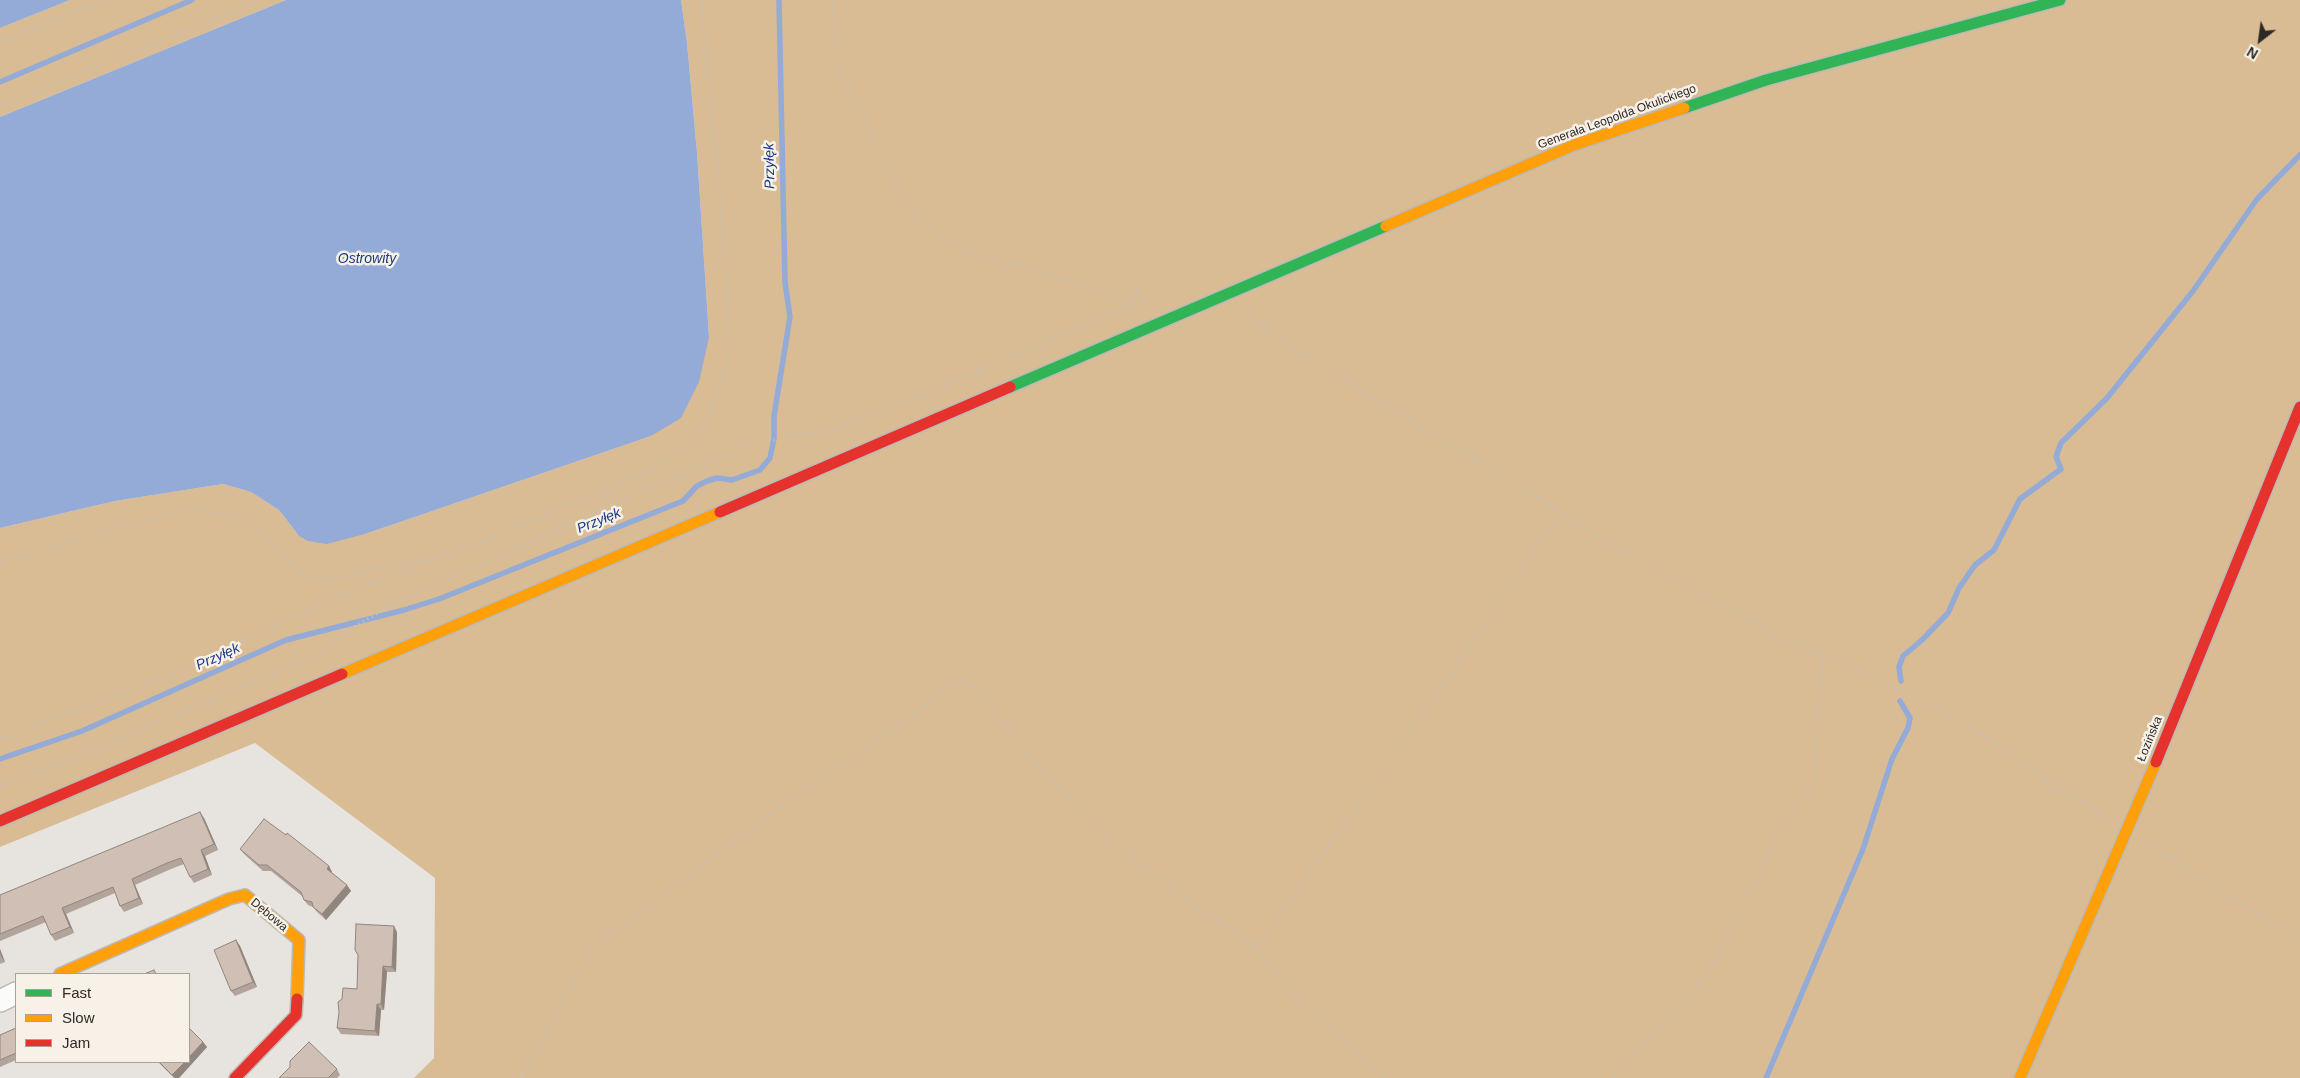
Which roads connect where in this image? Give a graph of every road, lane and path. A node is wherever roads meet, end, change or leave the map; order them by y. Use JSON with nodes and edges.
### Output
{"nodes":[{"id":1,"x":104,"y":0,"type":"edge"},
{"id":2,"x":261,"y":0,"type":"edge"},
{"id":3,"x":701,"y":0,"type":"edge"},
{"id":4,"x":833,"y":0,"type":"edge"},
{"id":5,"x":2060,"y":0,"type":"edge"},
{"id":6,"x":0,"y":42,"type":"edge"},
{"id":7,"x":0,"y":106,"type":"edge"},
{"id":8,"x":1234,"y":292,"type":"junction"},
{"id":9,"x":1123,"y":298,"type":"junction"},
{"id":10,"x":1135,"y":303,"type":"junction"},
{"id":11,"x":1140,"y":306,"type":"junction"},
{"id":12,"x":1256,"y":322,"type":"junction"},
{"id":13,"x":1156,"y":325,"type":"junction"},
{"id":14,"x":1268,"y":334,"type":"junction"},
{"id":15,"x":2300,"y":407,"type":"edge"},
{"id":16,"x":613,"y":486,"type":"junction"},
{"id":17,"x":592,"y":513,"type":"junction"},
{"id":18,"x":1560,"y":513,"type":"junction"},
{"id":19,"x":437,"y":556,"type":"junction"},
{"id":20,"x":0,"y":560,"type":"edge"},
{"id":21,"x":1822,"y":652,"type":"junction"},
{"id":22,"x":0,"y":740,"type":"edge"},
{"id":23,"x":0,"y":786,"type":"edge"},
{"id":24,"x":0,"y":821,"type":"edge"},
{"id":25,"x":2127,"y":832,"type":"junction"},
{"id":26,"x":2300,"y":938,"type":"edge"},
{"id":27,"x":1256,"y":948,"type":"junction"},
{"id":28,"x":62,"y":973,"type":"edge"},
{"id":29,"x":15,"y":994,"type":"edge"},
{"id":30,"x":0,"y":1001,"type":"edge"},
{"id":31,"x":235,"y":1078,"type":"edge"},
{"id":32,"x":521,"y":1078,"type":"edge"},
{"id":33,"x":1385,"y":1078,"type":"edge"},
{"id":34,"x":1613,"y":1078,"type":"edge"},
{"id":35,"x":2020,"y":1078,"type":"edge"}],
"edges":[{"from":1,"to":6,"type":"path"},
{"from":2,"to":7,"type":"path"},
{"from":3,"to":16,"type":"path"},
{"from":4,"to":9,"type":"path"},
{"from":5,"to":8,"type":"street","name":"Generała Leopolda Okulickiego"},
{"from":8,"to":12,"type":"path"},
{"from":8,"to":13,"type":"street","name":"Generała Leopolda Okulickiego"},
{"from":9,"to":10,"type":"path"},
{"from":9,"to":11,"type":"path"},
{"from":10,"to":11,"type":"path"},
{"from":10,"to":17,"type":"path"},
{"from":11,"to":13,"type":"path"},
{"from":12,"to":14,"type":"path"},
{"from":12,"to":14,"type":"path"},
{"from":13,"to":24,"type":"street","name":"Generała Leopolda Okulickiego"},
{"from":14,"to":18,"type":"path"},
{"from":15,"to":25,"type":"street","name":"Łozińska"},
{"from":16,"to":17,"type":"path"},
{"from":16,"to":19,"type":"path"},
{"from":17,"to":23,"type":"path"},
{"from":18,"to":21,"type":"path"},
{"from":18,"to":27,"type":"path"},
{"from":19,"to":20,"type":"path"},
{"from":19,"to":22,"type":"path"},
{"from":21,"to":25,"type":"path"},
{"from":21,"to":34,"type":"path"},
{"from":25,"to":26,"type":"path"},
{"from":25,"to":35,"type":"street","name":"Łozińska"},
{"from":27,"to":32,"type":"path"},
{"from":27,"to":33,"type":"path"},
{"from":28,"to":31,"type":"street","name":"Dębowa"},
{"from":29,"to":30,"type":"street"}]}
